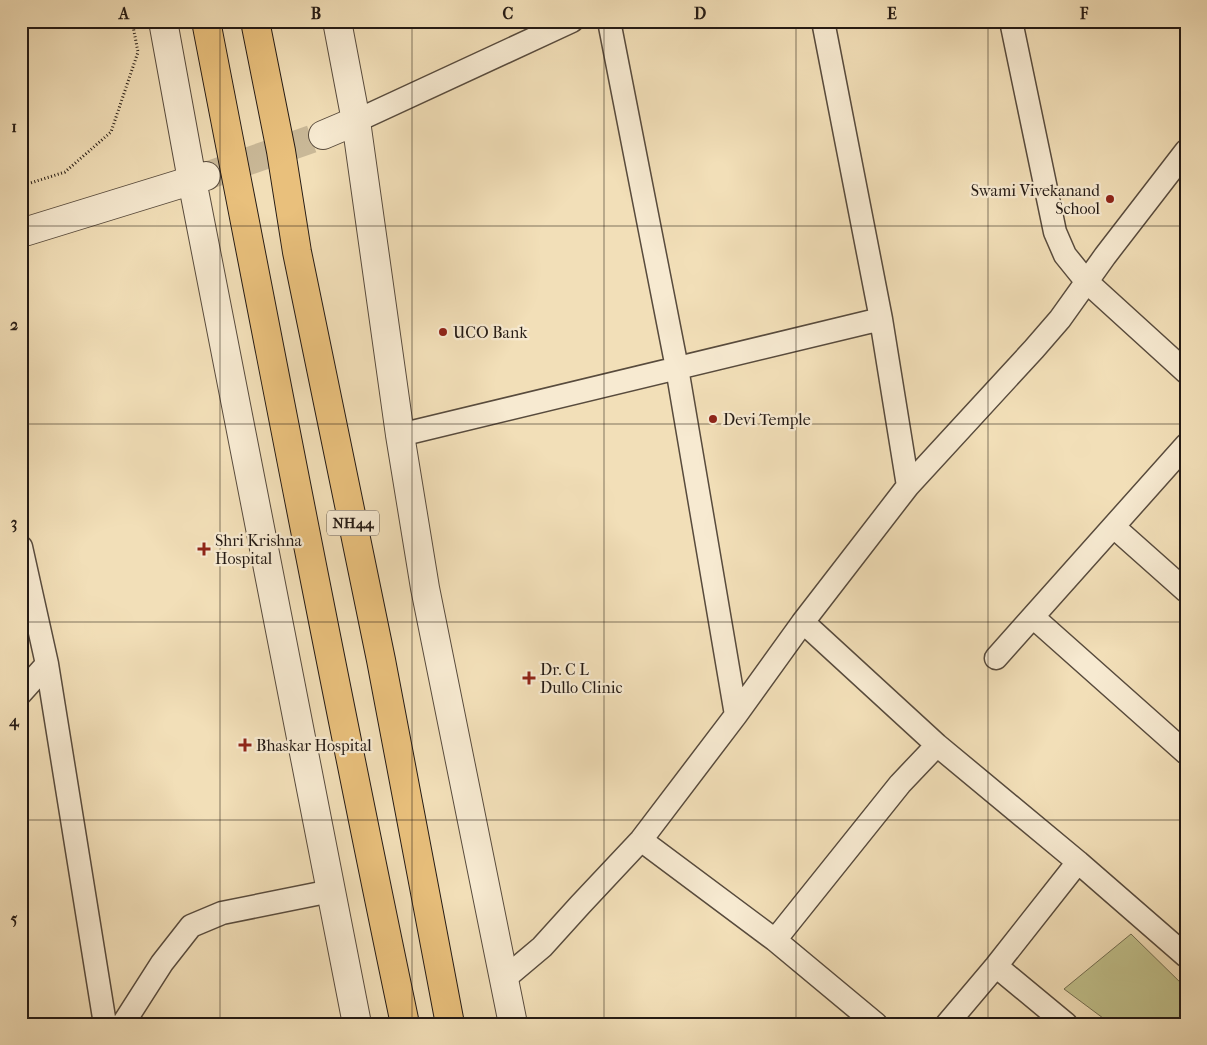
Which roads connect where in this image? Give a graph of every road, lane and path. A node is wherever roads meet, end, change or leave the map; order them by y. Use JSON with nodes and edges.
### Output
{"nodes":[{"id":1,"x":132,"y":21,"type":"edge"},
{"id":2,"x":163,"y":21,"type":"edge"},
{"id":3,"x":206,"y":21,"type":"edge"},
{"id":4,"x":255,"y":21,"type":"edge"},
{"id":5,"x":337,"y":21,"type":"edge"},
{"id":6,"x":609,"y":21,"type":"edge"},
{"id":7,"x":823,"y":21,"type":"edge"},
{"id":8,"x":1011,"y":21,"type":"edge"},
{"id":9,"x":566,"y":22,"type":"edge"},
{"id":10,"x":356,"y":121,"type":"junction"},
{"id":11,"x":323,"y":136,"type":"tunnel mouth"},
{"id":12,"x":1184,"y":156,"type":"edge"},
{"id":13,"x":199,"y":178,"type":"junction"},
{"id":14,"x":21,"y":186,"type":"edge"},
{"id":15,"x":21,"y":233,"type":"edge"},
{"id":16,"x":1086,"y":281,"type":"junction"},
{"id":17,"x":881,"y":319,"type":"junction"},
{"id":18,"x":677,"y":368,"type":"junction"},
{"id":19,"x":1186,"y":372,"type":"edge"},
{"id":20,"x":400,"y":435,"type":"junction"},
{"id":21,"x":1186,"y":445,"type":"edge"},
{"id":22,"x":908,"y":486,"type":"junction"},
{"id":23,"x":1114,"y":526,"type":"junction"},
{"id":24,"x":21,"y":548,"type":"edge"},
{"id":25,"x":1186,"y":592,"type":"edge"},
{"id":26,"x":1033,"y":618,"type":"junction"},
{"id":27,"x":803,"y":622,"type":"junction"},
{"id":28,"x":996,"y":658,"type":"dead end"},
{"id":29,"x":47,"y":664,"type":"junction"},
{"id":30,"x":21,"y":694,"type":"edge"},
{"id":31,"x":736,"y":715,"type":"junction"},
{"id":32,"x":938,"y":745,"type":"junction"},
{"id":33,"x":1186,"y":753,"type":"edge"},
{"id":34,"x":641,"y":840,"type":"junction"},
{"id":35,"x":1078,"y":862,"type":"junction"},
{"id":36,"x":331,"y":891,"type":"junction"},
{"id":37,"x":775,"y":940,"type":"junction"},
{"id":38,"x":1186,"y":956,"type":"edge"},
{"id":39,"x":996,"y":966,"type":"junction"},
{"id":40,"x":504,"y":979,"type":"junction"},
{"id":41,"x":105,"y":1024,"type":"edge"},
{"id":42,"x":122,"y":1024,"type":"edge"},
{"id":43,"x":357,"y":1024,"type":"edge"},
{"id":44,"x":405,"y":1024,"type":"edge"},
{"id":45,"x":450,"y":1024,"type":"edge"},
{"id":46,"x":513,"y":1024,"type":"edge"},
{"id":47,"x":876,"y":1024,"type":"edge"},
{"id":48,"x":947,"y":1024,"type":"edge"},
{"id":49,"x":1066,"y":1024,"type":"edge"}],
"edges":[{"from":1,"to":14,"type":"path"},
{"from":2,"to":13,"type":"street"},
{"from":3,"to":44,"type":"highway","number":"NH44"},
{"from":4,"to":45,"type":"highway","number":"NH44"},
{"from":5,"to":10,"type":"street"},
{"from":6,"to":18,"type":"street"},
{"from":7,"to":17,"type":"street"},
{"from":8,"to":16,"type":"street"},
{"from":9,"to":10,"type":"street"},
{"from":10,"to":11,"type":"street"},
{"from":10,"to":20,"type":"street"},
{"from":12,"to":16,"type":"street"},
{"from":13,"to":15,"type":"street"},
{"from":13,"to":36,"type":"street"},
{"from":16,"to":19,"type":"street"},
{"from":16,"to":22,"type":"street"},
{"from":17,"to":18,"type":"street"},
{"from":17,"to":22,"type":"street"},
{"from":18,"to":20,"type":"street"},
{"from":18,"to":31,"type":"street"},
{"from":20,"to":40,"type":"street"},
{"from":21,"to":23,"type":"street"},
{"from":22,"to":27,"type":"street"},
{"from":23,"to":25,"type":"street"},
{"from":23,"to":26,"type":"street"},
{"from":24,"to":29,"type":"street"},
{"from":26,"to":28,"type":"street"},
{"from":26,"to":33,"type":"street"},
{"from":27,"to":31,"type":"street"},
{"from":27,"to":32,"type":"street"},
{"from":29,"to":30,"type":"street"},
{"from":29,"to":41,"type":"street"},
{"from":31,"to":34,"type":"street"},
{"from":32,"to":35,"type":"street"},
{"from":32,"to":37,"type":"street"},
{"from":34,"to":37,"type":"street"},
{"from":34,"to":40,"type":"street"},
{"from":35,"to":38,"type":"street"},
{"from":35,"to":39,"type":"street"},
{"from":36,"to":42,"type":"street"},
{"from":36,"to":43,"type":"street"},
{"from":37,"to":47,"type":"street"},
{"from":39,"to":48,"type":"street"},
{"from":39,"to":49,"type":"street"},
{"from":40,"to":46,"type":"street"}]}
